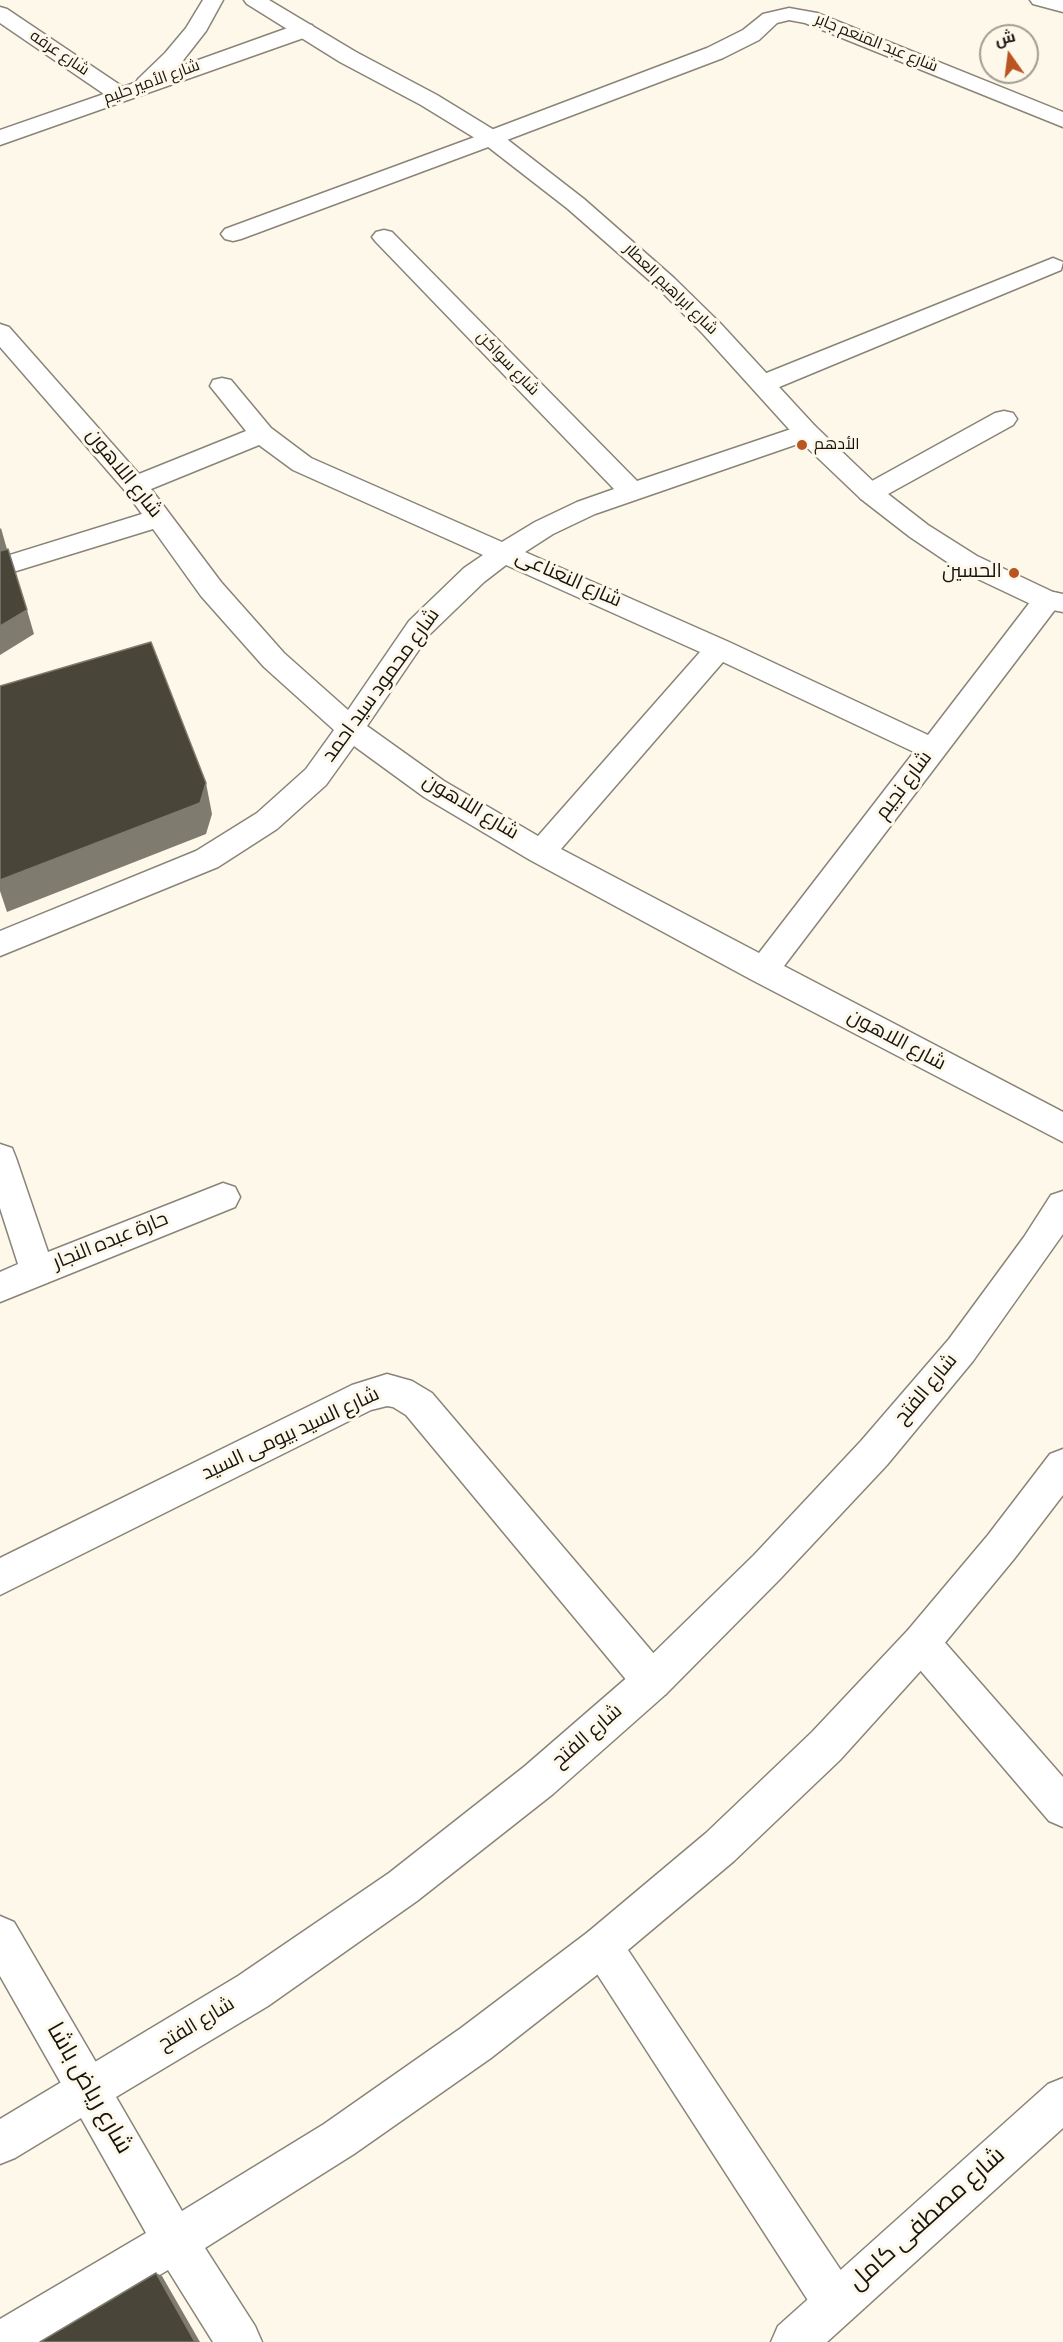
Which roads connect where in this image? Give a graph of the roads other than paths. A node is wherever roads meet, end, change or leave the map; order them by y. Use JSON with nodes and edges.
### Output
{"nodes":[{"id":1,"x":213,"y":0,"type":"edge"},
{"id":2,"x":254,"y":0,"type":"edge"},
{"id":3,"x":1040,"y":0,"type":"edge"},
{"id":4,"x":1063,"y":6,"type":"edge"},
{"id":5,"x":0,"y":13,"type":"edge"},
{"id":6,"x":304,"y":30,"type":"junction"},
{"id":7,"x":146,"y":84,"type":"junction"},
{"id":8,"x":119,"y":94,"type":"junction"},
{"id":9,"x":1063,"y":120,"type":"edge"},
{"id":10,"x":0,"y":138,"type":"edge"},
{"id":11,"x":490,"y":138,"type":"junction"},
{"id":12,"x":233,"y":234,"type":"dead end"},
{"id":13,"x":384,"y":237,"type":"dead end"},
{"id":14,"x":1053,"y":265,"type":"dead end"},
{"id":15,"x":0,"y":332,"type":"edge"},
{"id":16,"x":763,"y":384,"type":"junction"},
{"id":17,"x":222,"y":386,"type":"dead end"},
{"id":18,"x":1004,"y":419,"type":"dead end"},
{"id":19,"x":807,"y":432,"type":"junction"},
{"id":20,"x":262,"y":434,"type":"junction"},
{"id":21,"x":135,"y":486,"type":"junction"},
{"id":22,"x":631,"y":491,"type":"junction"},
{"id":23,"x":870,"y":493,"type":"junction"},
{"id":24,"x":159,"y":518,"type":"junction"},
{"id":25,"x":505,"y":552,"type":"junction"},
{"id":26,"x":0,"y":567,"type":"edge"},
{"id":27,"x":1055,"y":602,"type":"edge"},
{"id":28,"x":719,"y":649,"type":"junction"},
{"id":29,"x":351,"y":729,"type":"junction"},
{"id":30,"x":933,"y":749,"type":"junction"},
{"id":31,"x":541,"y":852,"type":"junction"},
{"id":32,"x":0,"y":944,"type":"edge"},
{"id":33,"x":763,"y":971,"type":"junction"},
{"id":34,"x":1063,"y":1128,"type":"edge"},
{"id":35,"x":0,"y":1158,"type":"edge"},
{"id":36,"x":223,"y":1197,"type":"dead end"},
{"id":37,"x":1063,"y":1205,"type":"edge"},
{"id":38,"x":38,"y":1272,"type":"junction"},
{"id":39,"x":0,"y":1287,"type":"edge"},
{"id":40,"x":1063,"y":1466,"type":"edge"},
{"id":41,"x":0,"y":1577,"type":"edge"},
{"id":42,"x":921,"y":1643,"type":"junction"},
{"id":43,"x":652,"y":1681,"type":"junction"},
{"id":44,"x":1063,"y":1807,"type":"edge"},
{"id":45,"x":0,"y":1936,"type":"edge"},
{"id":46,"x":602,"y":1946,"type":"junction"},
{"id":47,"x":12,"y":1978,"type":"edge"},
{"id":48,"x":89,"y":2091,"type":"junction"},
{"id":49,"x":1063,"y":2099,"type":"edge"},
{"id":50,"x":0,"y":2143,"type":"edge"},
{"id":51,"x":175,"y":2241,"type":"junction"},
{"id":52,"x":836,"y":2303,"type":"junction"},
{"id":53,"x":4,"y":2342,"type":"edge"},
{"id":54,"x":239,"y":2342,"type":"edge"},
{"id":55,"x":794,"y":2342,"type":"edge"}],
"edges":[{"from":1,"to":7,"type":"street"},
{"from":2,"to":6,"type":"street","name":"شارع ابراهيم العطار"},
{"from":3,"to":4,"type":"street"},
{"from":5,"to":8,"type":"street","name":"شارع عرفه"},
{"from":6,"to":7,"type":"street","name":"شارع الأمير حليم"},
{"from":6,"to":11,"type":"street","name":"شارع ابراهيم العطار"},
{"from":7,"to":8,"type":"street","name":"شارع الأمير حليم"},
{"from":8,"to":10,"type":"street","name":"شارع الأمير حليم"},
{"from":9,"to":11,"type":"street","name":"شارع عبد المنعم جابر"},
{"from":11,"to":12,"type":"street","name":"شارع عبد المنعم جابر"},
{"from":11,"to":16,"type":"street","name":"شارع ابراهيم العطار"},
{"from":13,"to":22,"type":"street","name":"شارع سواكن"},
{"from":14,"to":16,"type":"street"},
{"from":15,"to":21,"type":"street","name":"شارع اللاهون"},
{"from":16,"to":19,"type":"street","name":"شارع ابراهيم العطار"},
{"from":17,"to":20,"type":"street","name":"شارع النعناعى"},
{"from":18,"to":23,"type":"street"},
{"from":19,"to":22,"type":"street","name":"شارع محمود سيد احمد"},
{"from":19,"to":23,"type":"street","name":"شارع ابراهيم العطار"},
{"from":20,"to":21,"type":"street"},
{"from":20,"to":25,"type":"street","name":"شارع النعناعى"},
{"from":21,"to":24,"type":"street","name":"شارع اللاهون"},
{"from":22,"to":25,"type":"street","name":"شارع محمود سيد احمد"},
{"from":23,"to":27,"type":"street","name":"شارع ابراهيم العطار"},
{"from":24,"to":26,"type":"street"},
{"from":24,"to":29,"type":"street","name":"شارع اللاهون"},
{"from":25,"to":28,"type":"street","name":"شارع النعناعى"},
{"from":25,"to":29,"type":"street","name":"شارع محمود سيد احمد"},
{"from":27,"to":30,"type":"street","name":"شارع نجيم"},
{"from":28,"to":30,"type":"street","name":"شارع النعناعى"},
{"from":28,"to":31,"type":"street"},
{"from":29,"to":31,"type":"street","name":"شارع اللاهون"},
{"from":29,"to":32,"type":"street","name":"شارع محمود سيد احمد"},
{"from":30,"to":33,"type":"street","name":"شارع نجيم"},
{"from":31,"to":33,"type":"street","name":"شارع اللاهون"},
{"from":33,"to":34,"type":"street","name":"شارع اللاهون"},
{"from":35,"to":38,"type":"street"},
{"from":36,"to":38,"type":"street","name":"حارة عبده النجار"},
{"from":37,"to":43,"type":"street","name":"شارع الفتح"},
{"from":38,"to":39,"type":"street","name":"حارة عبده النجار"},
{"from":40,"to":42,"type":"street"},
{"from":41,"to":43,"type":"street","name":"شارع السيد بيومى السيد"},
{"from":42,"to":44,"type":"street"},
{"from":42,"to":46,"type":"street"},
{"from":43,"to":48,"type":"street","name":"شارع الفتح"},
{"from":45,"to":47,"type":"street","name":"شارع رياض باشا"},
{"from":46,"to":51,"type":"street"},
{"from":46,"to":52,"type":"street"},
{"from":47,"to":48,"type":"street","name":"شارع رياض باشا"},
{"from":48,"to":50,"type":"street","name":"شارع الفتح"},
{"from":48,"to":51,"type":"street","name":"شارع رياض باشا"},
{"from":49,"to":52,"type":"street","name":"شارع مصطفى كامل"},
{"from":51,"to":53,"type":"street"},
{"from":51,"to":54,"type":"street","name":"شارع رياض باشا"},
{"from":52,"to":55,"type":"street","name":"شارع مصطفى كامل"}]}
